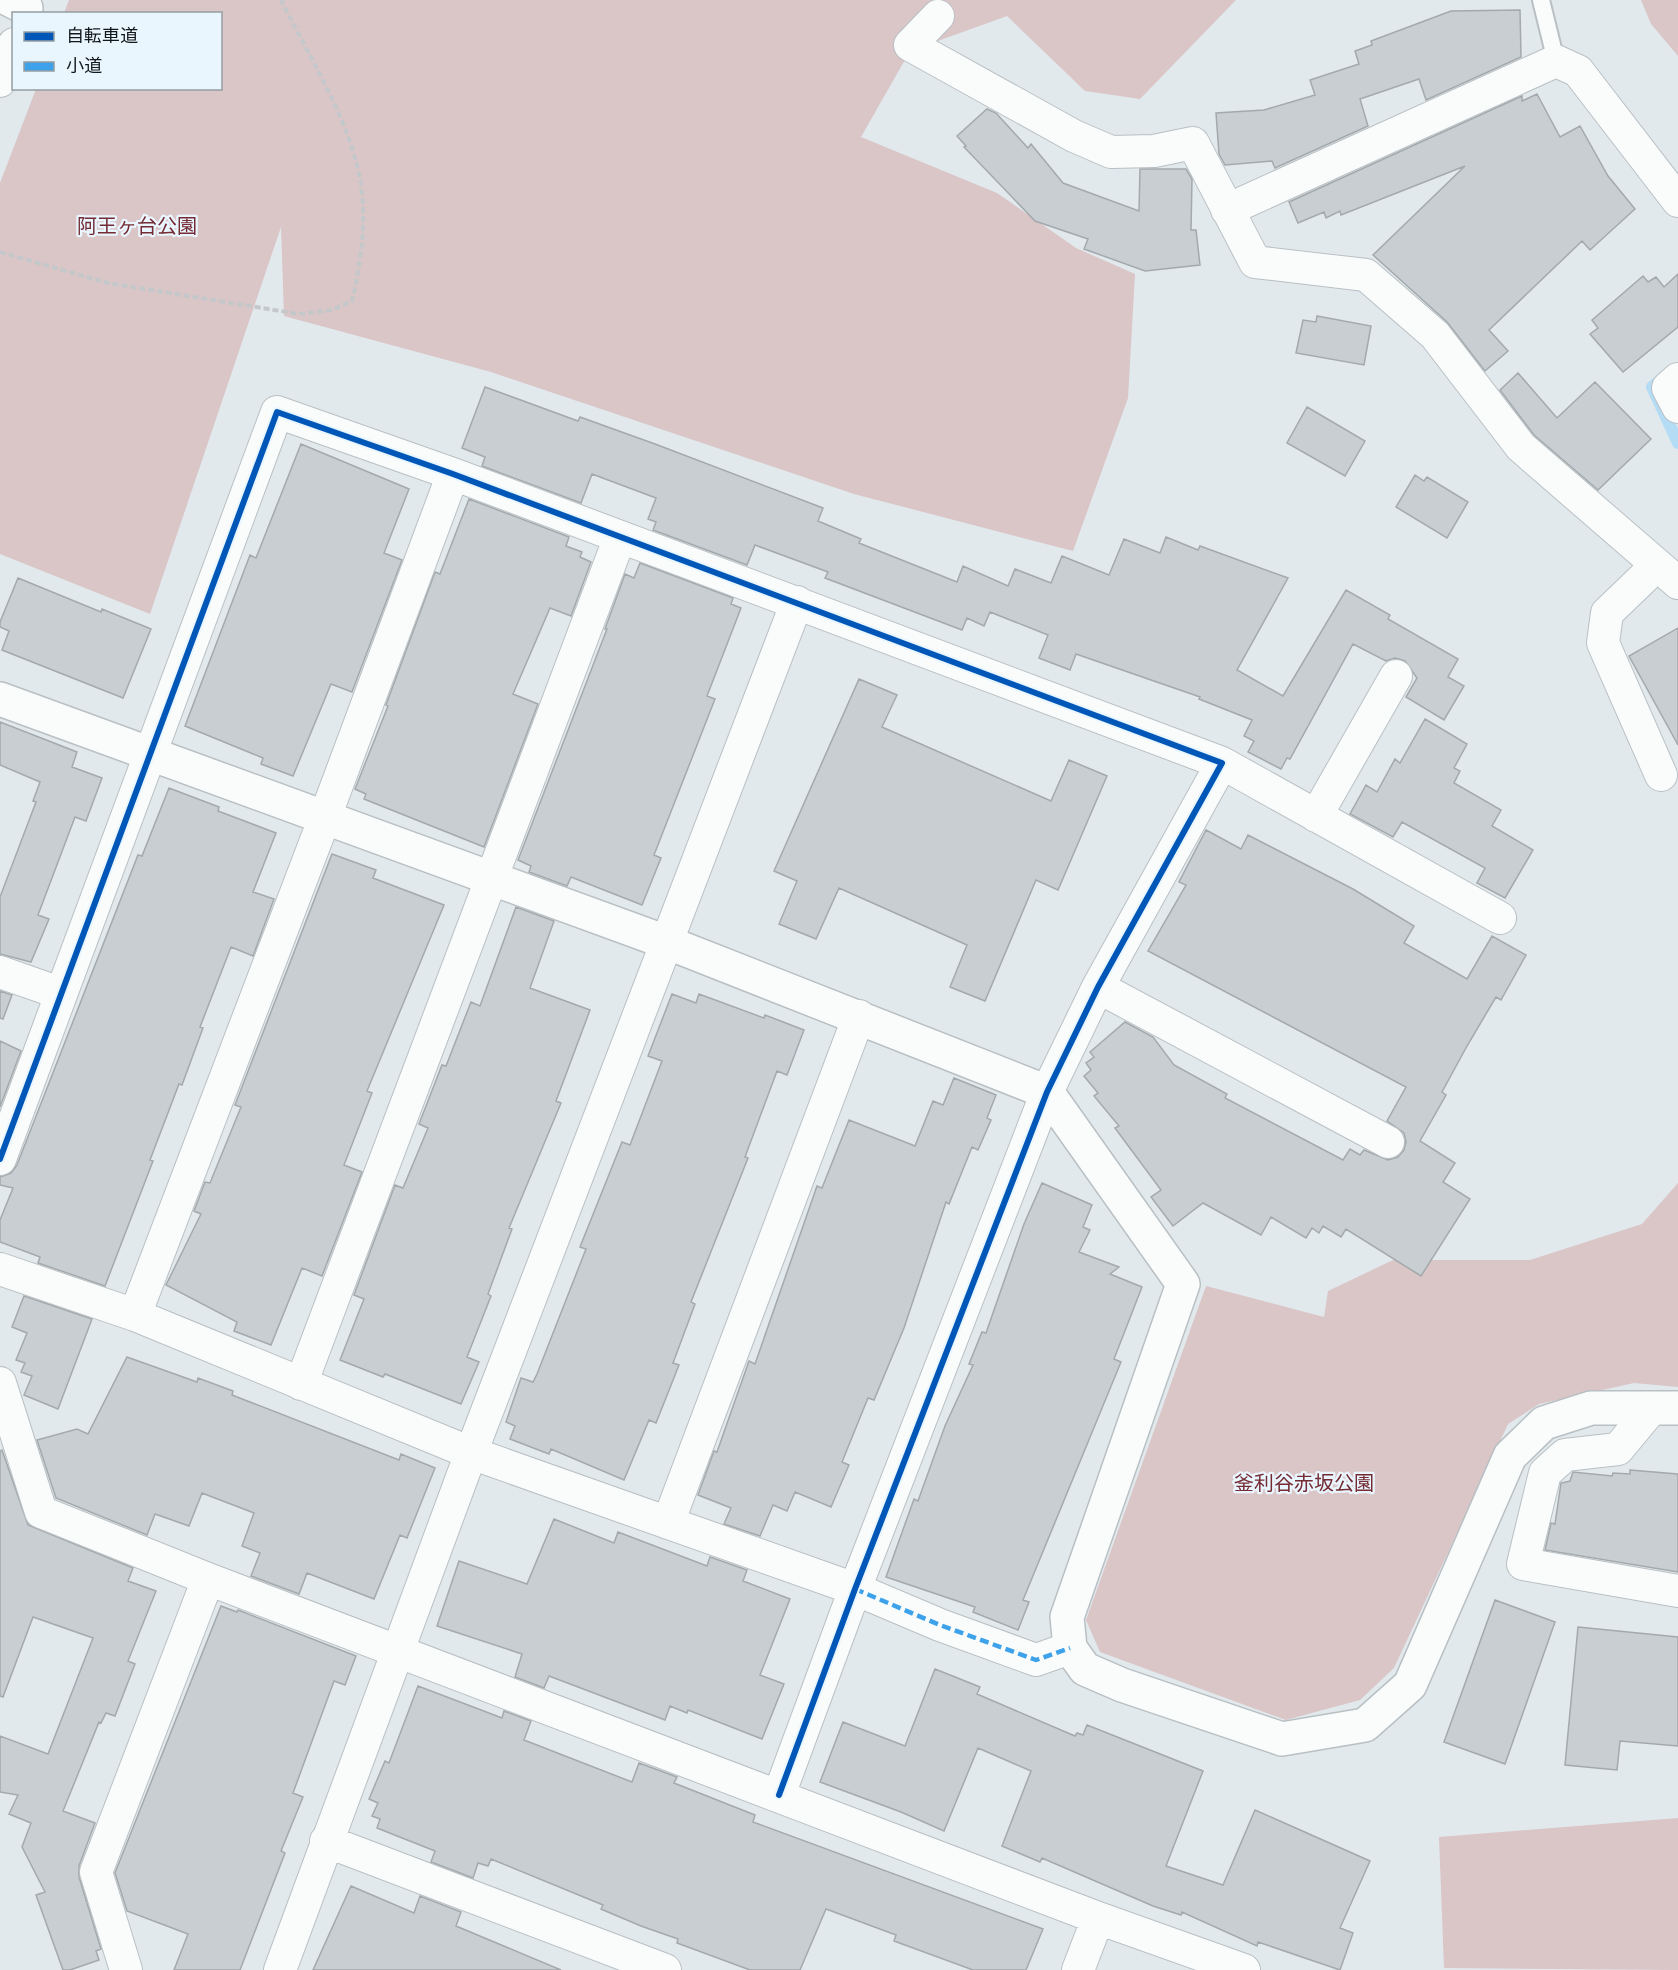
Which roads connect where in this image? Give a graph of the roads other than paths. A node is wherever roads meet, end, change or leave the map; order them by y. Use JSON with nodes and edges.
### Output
{"nodes":[{"id":1,"x":1541,"y":0,"type":"edge"},
{"id":2,"x":938,"y":16,"type":"dead end"},
{"id":3,"x":12,"y":49,"type":"edge"},
{"id":4,"x":1556,"y":62,"type":"junction"},
{"id":5,"x":0,"y":81,"type":"edge"},
{"id":6,"x":1678,"y":201,"type":"edge"},
{"id":7,"x":1227,"y":210,"type":"junction"},
{"id":8,"x":1678,"y":379,"type":"edge"},
{"id":9,"x":1678,"y":406,"type":"edge"},
{"id":10,"x":453,"y":474,"type":"junction"},
{"id":11,"x":620,"y":537,"type":"junction"},
{"id":12,"x":1667,"y":574,"type":"edge"},
{"id":13,"x":797,"y":602,"type":"junction"},
{"id":14,"x":1396,"y":676,"type":"dead end"},
{"id":15,"x":0,"y":699,"type":"edge"},
{"id":16,"x":151,"y":754,"type":"junction"},
{"id":17,"x":1222,"y":763,"type":"junction"},
{"id":18,"x":1661,"y":775,"type":"dead end"},
{"id":19,"x":1316,"y":816,"type":"junction"},
{"id":20,"x":325,"y":817,"type":"junction"},
{"id":21,"x":492,"y":881,"type":"junction"},
{"id":22,"x":1500,"y":918,"type":"dead end"},
{"id":23,"x":666,"y":942,"type":"junction"},
{"id":24,"x":0,"y":972,"type":"edge"},
{"id":25,"x":1098,"y":987,"type":"junction"},
{"id":26,"x":60,"y":993,"type":"junction"},
{"id":27,"x":859,"y":1016,"type":"junction"},
{"id":28,"x":1047,"y":1092,"type":"junction"},
{"id":29,"x":1388,"y":1142,"type":"dead end"},
{"id":30,"x":0,"y":1158,"type":"edge"},
{"id":31,"x":0,"y":1269,"type":"edge"},
{"id":32,"x":135,"y":1315,"type":"junction"},
{"id":33,"x":0,"y":1383,"type":"edge"},
{"id":34,"x":301,"y":1384,"type":"junction"},
{"id":35,"x":1665,"y":1408,"type":"edge"},
{"id":36,"x":471,"y":1453,"type":"junction"},
{"id":37,"x":668,"y":1523,"type":"junction"},
{"id":38,"x":208,"y":1579,"type":"junction"},
{"id":39,"x":855,"y":1589,"type":"junction"},
{"id":40,"x":1678,"y":1591,"type":"edge"},
{"id":41,"x":1070,"y":1648,"type":"junction"},
{"id":42,"x":399,"y":1650,"type":"junction"},
{"id":43,"x":779,"y":1795,"type":"junction"},
{"id":44,"x":326,"y":1841,"type":"junction"},
{"id":45,"x":1098,"y":1918,"type":"junction"},
{"id":46,"x":126,"y":1970,"type":"edge"},
{"id":47,"x":280,"y":1970,"type":"edge"},
{"id":48,"x":665,"y":1970,"type":"edge"},
{"id":49,"x":1078,"y":1970,"type":"edge"},
{"id":50,"x":1244,"y":1970,"type":"edge"}],
"edges":[{"from":1,"to":4,"type":"lane"},
{"from":2,"to":7,"type":"street"},
{"from":3,"to":5,"type":"street"},
{"from":4,"to":6,"type":"street"},
{"from":4,"to":7,"type":"street"},
{"from":7,"to":12,"type":"street"},
{"from":8,"to":9,"type":"street"},
{"from":10,"to":11,"type":"street"},
{"from":10,"to":16,"type":"street"},
{"from":10,"to":20,"type":"street"},
{"from":11,"to":13,"type":"street"},
{"from":11,"to":21,"type":"street"},
{"from":12,"to":18,"type":"street"},
{"from":13,"to":17,"type":"street"},
{"from":13,"to":23,"type":"street"},
{"from":14,"to":19,"type":"street"},
{"from":15,"to":16,"type":"street"},
{"from":16,"to":20,"type":"street"},
{"from":16,"to":26,"type":"street"},
{"from":17,"to":19,"type":"street"},
{"from":17,"to":25,"type":"street"},
{"from":19,"to":22,"type":"street"},
{"from":20,"to":21,"type":"street"},
{"from":20,"to":32,"type":"street"},
{"from":21,"to":23,"type":"street"},
{"from":21,"to":34,"type":"street"},
{"from":23,"to":27,"type":"street"},
{"from":23,"to":36,"type":"street"},
{"from":24,"to":26,"type":"street"},
{"from":25,"to":28,"type":"street"},
{"from":25,"to":29,"type":"street"},
{"from":26,"to":30,"type":"street"},
{"from":27,"to":28,"type":"street"},
{"from":27,"to":37,"type":"street"},
{"from":28,"to":39,"type":"street"},
{"from":28,"to":41,"type":"street"},
{"from":31,"to":32,"type":"street"},
{"from":32,"to":34,"type":"street"},
{"from":33,"to":38,"type":"street"},
{"from":34,"to":36,"type":"street"},
{"from":35,"to":40,"type":"street"},
{"from":35,"to":41,"type":"street"},
{"from":36,"to":37,"type":"street"},
{"from":36,"to":42,"type":"street"},
{"from":37,"to":39,"type":"street"},
{"from":38,"to":42,"type":"street"},
{"from":38,"to":46,"type":"street"},
{"from":39,"to":41,"type":"street"},
{"from":39,"to":43,"type":"street"},
{"from":42,"to":43,"type":"street"},
{"from":42,"to":44,"type":"street"},
{"from":43,"to":45,"type":"street"},
{"from":44,"to":47,"type":"street"},
{"from":44,"to":48,"type":"street"},
{"from":45,"to":49,"type":"street"},
{"from":45,"to":50,"type":"street"}]}
